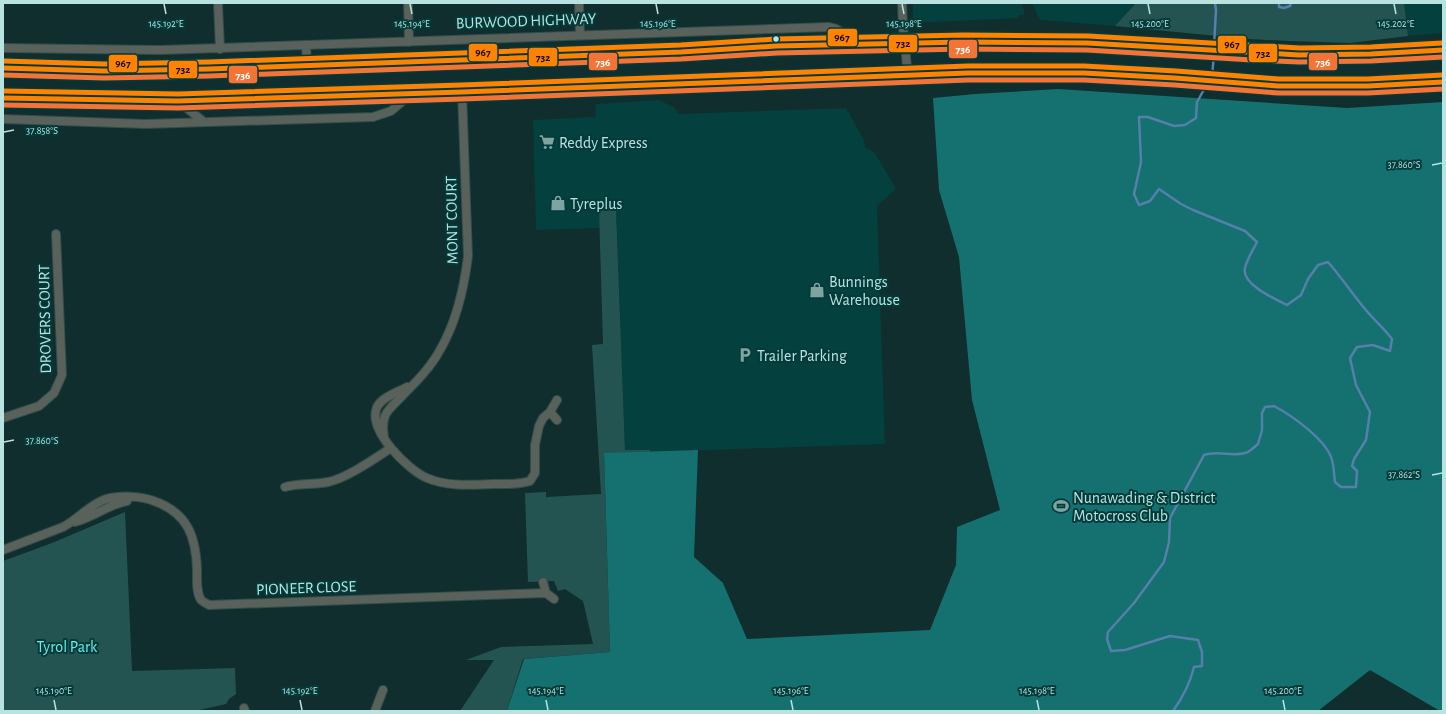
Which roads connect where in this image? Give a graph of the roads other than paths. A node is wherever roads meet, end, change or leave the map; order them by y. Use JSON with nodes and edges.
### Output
{"nodes":[{"id":1,"x":218,"y":3,"type":"edge"},
{"id":2,"x":408,"y":3,"type":"edge"},
{"id":3,"x":578,"y":3,"type":"edge"},
{"id":4,"x":902,"y":3,"type":"edge"},
{"id":5,"x":580,"y":35,"type":"junction"},
{"id":6,"x":409,"y":42,"type":"junction"},
{"id":7,"x":905,"y":43,"type":"junction"},
{"id":8,"x":852,"y":44,"type":"junction"},
{"id":9,"x":306,"y":45,"type":"junction"},
{"id":10,"x":3,"y":48,"type":"edge"},
{"id":11,"x":220,"y":49,"type":"junction"},
{"id":12,"x":1443,"y":50,"type":"edge"},
{"id":13,"x":307,"y":66,"type":"junction"},
{"id":14,"x":3,"y":68,"type":"edge"},
{"id":15,"x":908,"y":76,"type":"junction"},
{"id":16,"x":1443,"y":82,"type":"edge"},
{"id":17,"x":462,"y":92,"type":"junction"},
{"id":18,"x":411,"y":93,"type":"junction"},
{"id":19,"x":3,"y":98,"type":"edge"},
{"id":20,"x":178,"y":101,"type":"junction"},
{"id":21,"x":3,"y":119,"type":"edge"},
{"id":22,"x":204,"y":122,"type":"junction"},
{"id":23,"x":56,"y":234,"type":"dead end"},
{"id":24,"x":557,"y":400,"type":"dead end"},
{"id":25,"x":550,"y":412,"type":"junction"},
{"id":26,"x":3,"y":418,"type":"edge"},
{"id":27,"x":557,"y":420,"type":"dead end"},
{"id":28,"x":391,"y":448,"type":"junction"},
{"id":29,"x":284,"y":487,"type":"dead end"},
{"id":30,"x":3,"y":550,"type":"edge"},
{"id":31,"x":543,"y":582,"type":"dead end"},
{"id":32,"x":546,"y":593,"type":"junction"},
{"id":33,"x":554,"y":599,"type":"dead end"},
{"id":34,"x":382,"y":690,"type":"dead end"},
{"id":35,"x":375,"y":711,"type":"edge"}],
"edges":[{"from":1,"to":11,"type":"street"},
{"from":2,"to":6,"type":"street"},
{"from":3,"to":5,"type":"street"},
{"from":4,"to":7,"type":"street"},
{"from":5,"to":6,"type":"street","name":"BURWOOD HIGHWAY"},
{"from":5,"to":8,"type":"street","name":"BURWOOD HIGHWAY"},
{"from":6,"to":9,"type":"street","name":"BURWOOD HIGHWAY"},
{"from":7,"to":8,"type":"highway"},
{"from":7,"to":12,"type":"highway"},
{"from":7,"to":15,"type":"street"},
{"from":8,"to":13,"type":"highway"},
{"from":9,"to":11,"type":"street","name":"BURWOOD HIGHWAY"},
{"from":9,"to":13,"type":"street"},
{"from":10,"to":11,"type":"street","name":"BURWOOD HIGHWAY"},
{"from":13,"to":14,"type":"highway"},
{"from":15,"to":16,"type":"highway"},
{"from":15,"to":17,"type":"highway"},
{"from":17,"to":18,"type":"highway"},
{"from":17,"to":28,"type":"street","name":"MONT COURT"},
{"from":18,"to":20,"type":"highway"},
{"from":18,"to":22,"type":"street"},
{"from":19,"to":20,"type":"highway"},
{"from":20,"to":22,"type":"street"},
{"from":21,"to":22,"type":"street"},
{"from":23,"to":26,"type":"street","name":"DROVERS COURT"},
{"from":24,"to":25,"type":"street","name":"MONT COURT"},
{"from":25,"to":27,"type":"street"},
{"from":25,"to":28,"type":"street","name":"MONT COURT"},
{"from":28,"to":29,"type":"street"},
{"from":30,"to":32,"type":"street","name":"PIONEER CLOSE"},
{"from":31,"to":32,"type":"street"},
{"from":32,"to":33,"type":"street"},
{"from":34,"to":35,"type":"street"}]}
